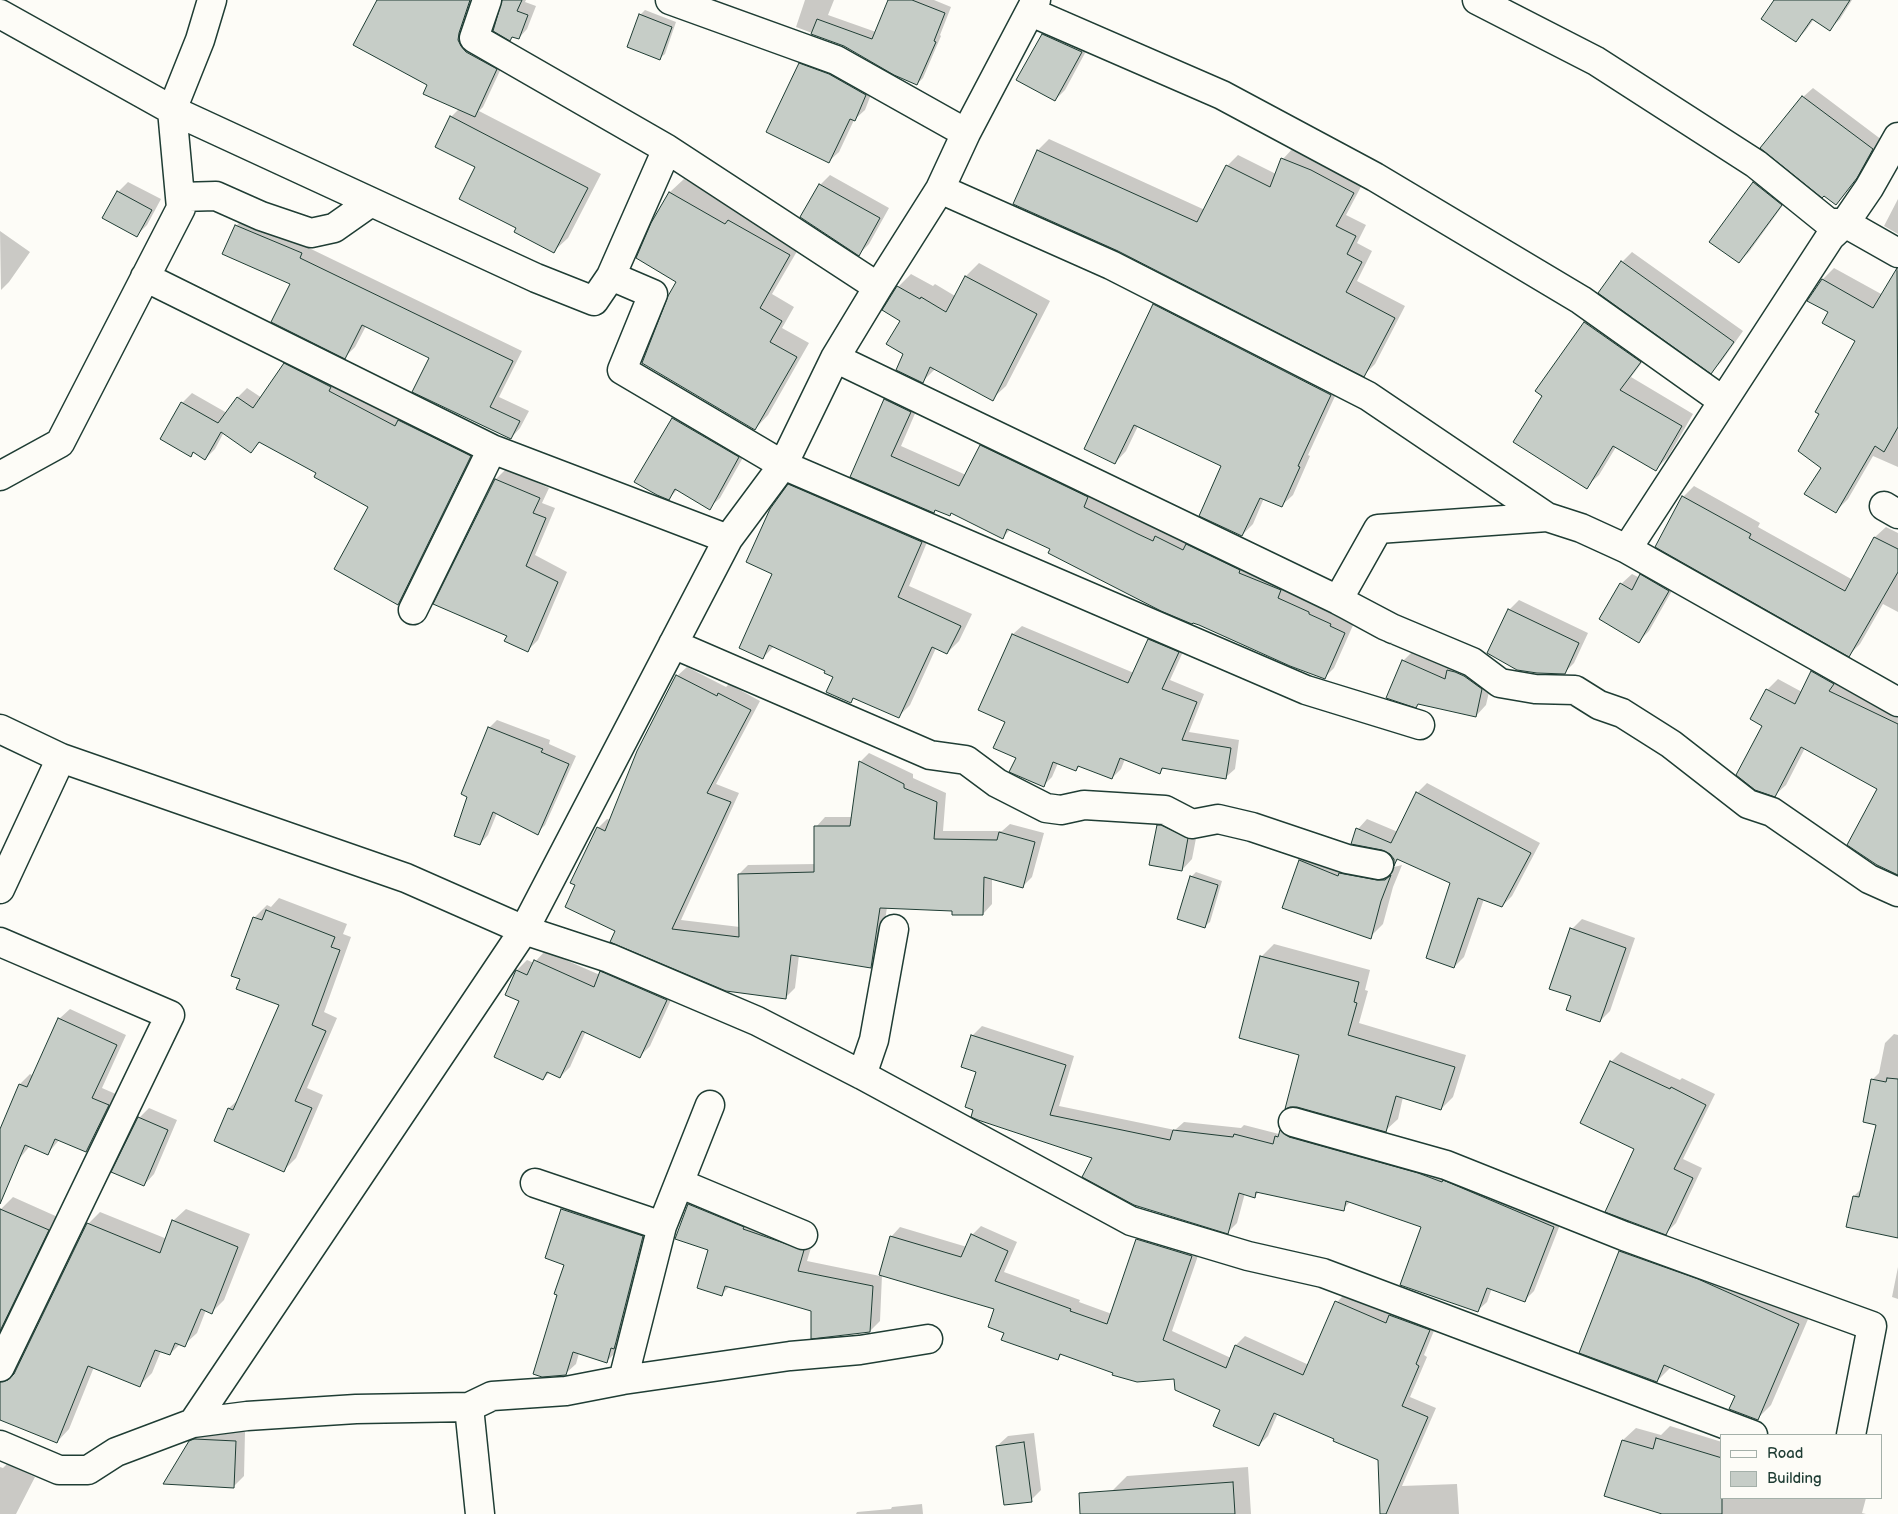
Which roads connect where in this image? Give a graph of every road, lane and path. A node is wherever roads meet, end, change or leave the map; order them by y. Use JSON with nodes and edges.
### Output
{"nodes":[{"id":1,"x":212,"y":0,"type":"edge"},
{"id":2,"x":487,"y":0,"type":"edge"},
{"id":3,"x":670,"y":0,"type":"edge"},
{"id":4,"x":1477,"y":0,"type":"edge"},
{"id":5,"x":1034,"y":6,"type":"edge"},
{"id":6,"x":0,"y":14,"type":"edge"},
{"id":7,"x":172,"y":110,"type":"junction"},
{"id":8,"x":966,"y":133,"type":"junction"},
{"id":9,"x":1898,"y":137,"type":"edge"},
{"id":10,"x":667,"y":149,"type":"junction"},
{"id":11,"x":940,"y":189,"type":"junction"},
{"id":12,"x":180,"y":197,"type":"junction"},
{"id":13,"x":371,"y":202,"type":"junction"},
{"id":14,"x":1845,"y":223,"type":"junction"},
{"id":15,"x":1898,"y":254,"type":"edge"},
{"id":16,"x":612,"y":276,"type":"junction"},
{"id":17,"x":145,"y":278,"type":"junction"},
{"id":18,"x":878,"y":287,"type":"junction"},
{"id":19,"x":835,"y":358,"type":"junction"},
{"id":20,"x":1723,"y":401,"type":"junction"},
{"id":21,"x":492,"y":449,"type":"junction"},
{"id":22,"x":783,"y":465,"type":"junction"},
{"id":23,"x":0,"y":476,"type":"edge"},
{"id":24,"x":1548,"y":517,"type":"junction"},
{"id":25,"x":728,"y":539,"type":"junction"},
{"id":26,"x":1627,"y":549,"type":"junction"},
{"id":27,"x":1338,"y":600,"type":"junction"},
{"id":28,"x":412,"y":610,"type":"dead end"},
{"id":29,"x":673,"y":644,"type":"junction"},
{"id":30,"x":1898,"y":702,"type":"edge"},
{"id":31,"x":1420,"y":725,"type":"dead end"},
{"id":32,"x":0,"y":729,"type":"edge"},
{"id":33,"x":61,"y":758,"type":"junction"},
{"id":34,"x":1379,"y":865,"type":"dead end"},
{"id":35,"x":0,"y":889,"type":"edge"},
{"id":36,"x":1898,"y":892,"type":"edge"},
{"id":37,"x":894,"y":929,"type":"dead end"},
{"id":38,"x":524,"y":930,"type":"junction"},
{"id":39,"x":0,"y":942,"type":"edge"},
{"id":40,"x":862,"y":1075,"type":"junction"},
{"id":41,"x":710,"y":1105,"type":"dead end"},
{"id":42,"x":1293,"y":1122,"type":"dead end"},
{"id":43,"x":679,"y":1182,"type":"junction"},
{"id":44,"x":535,"y":1184,"type":"dead end"},
{"id":45,"x":662,"y":1226,"type":"junction"},
{"id":46,"x":803,"y":1235,"type":"dead end"},
{"id":47,"x":928,"y":1339,"type":"dead end"},
{"id":48,"x":0,"y":1367,"type":"edge"},
{"id":49,"x":623,"y":1380,"type":"junction"},
{"id":50,"x":469,"y":1407,"type":"junction"},
{"id":51,"x":193,"y":1422,"type":"junction"},
{"id":52,"x":1750,"y":1434,"type":"edge"},
{"id":53,"x":1850,"y":1434,"type":"edge"},
{"id":54,"x":0,"y":1445,"type":"edge"},
{"id":55,"x":480,"y":1514,"type":"edge"}],
"edges":[{"from":1,"to":7,"type":"street"},
{"from":2,"to":10,"type":"street"},
{"from":3,"to":8,"type":"street"},
{"from":4,"to":14,"type":"street"},
{"from":5,"to":8,"type":"street"},
{"from":5,"to":20,"type":"street"},
{"from":6,"to":7,"type":"street"},
{"from":7,"to":12,"type":"street"},
{"from":7,"to":13,"type":"street"},
{"from":8,"to":11,"type":"street"},
{"from":9,"to":14,"type":"street"},
{"from":10,"to":16,"type":"street"},
{"from":10,"to":18,"type":"street"},
{"from":11,"to":18,"type":"street"},
{"from":11,"to":24,"type":"street"},
{"from":12,"to":13,"type":"street"},
{"from":12,"to":17,"type":"street"},
{"from":13,"to":16,"type":"street"},
{"from":14,"to":15,"type":"street"},
{"from":14,"to":20,"type":"street"},
{"from":16,"to":22,"type":"street"},
{"from":17,"to":21,"type":"street"},
{"from":17,"to":23,"type":"street"},
{"from":18,"to":19,"type":"street"},
{"from":19,"to":22,"type":"street"},
{"from":19,"to":27,"type":"street"},
{"from":20,"to":26,"type":"street"},
{"from":21,"to":25,"type":"street"},
{"from":21,"to":28,"type":"street"},
{"from":22,"to":25,"type":"street"},
{"from":22,"to":31,"type":"street"},
{"from":24,"to":26,"type":"street"},
{"from":24,"to":27,"type":"street"},
{"from":25,"to":29,"type":"street"},
{"from":26,"to":30,"type":"street"},
{"from":27,"to":36,"type":"street"},
{"from":29,"to":34,"type":"street"},
{"from":29,"to":38,"type":"street"},
{"from":32,"to":33,"type":"street"},
{"from":33,"to":35,"type":"street"},
{"from":33,"to":38,"type":"street"},
{"from":37,"to":40,"type":"street"},
{"from":38,"to":40,"type":"street"},
{"from":38,"to":51,"type":"street"},
{"from":39,"to":48,"type":"street"},
{"from":40,"to":52,"type":"street"},
{"from":41,"to":43,"type":"street"},
{"from":42,"to":53,"type":"street"},
{"from":43,"to":45,"type":"street"},
{"from":43,"to":46,"type":"street"},
{"from":44,"to":45,"type":"street"},
{"from":45,"to":49,"type":"street"},
{"from":47,"to":49,"type":"street"},
{"from":49,"to":50,"type":"street"},
{"from":50,"to":51,"type":"street"},
{"from":50,"to":55,"type":"street"},
{"from":51,"to":54,"type":"street"}]}
